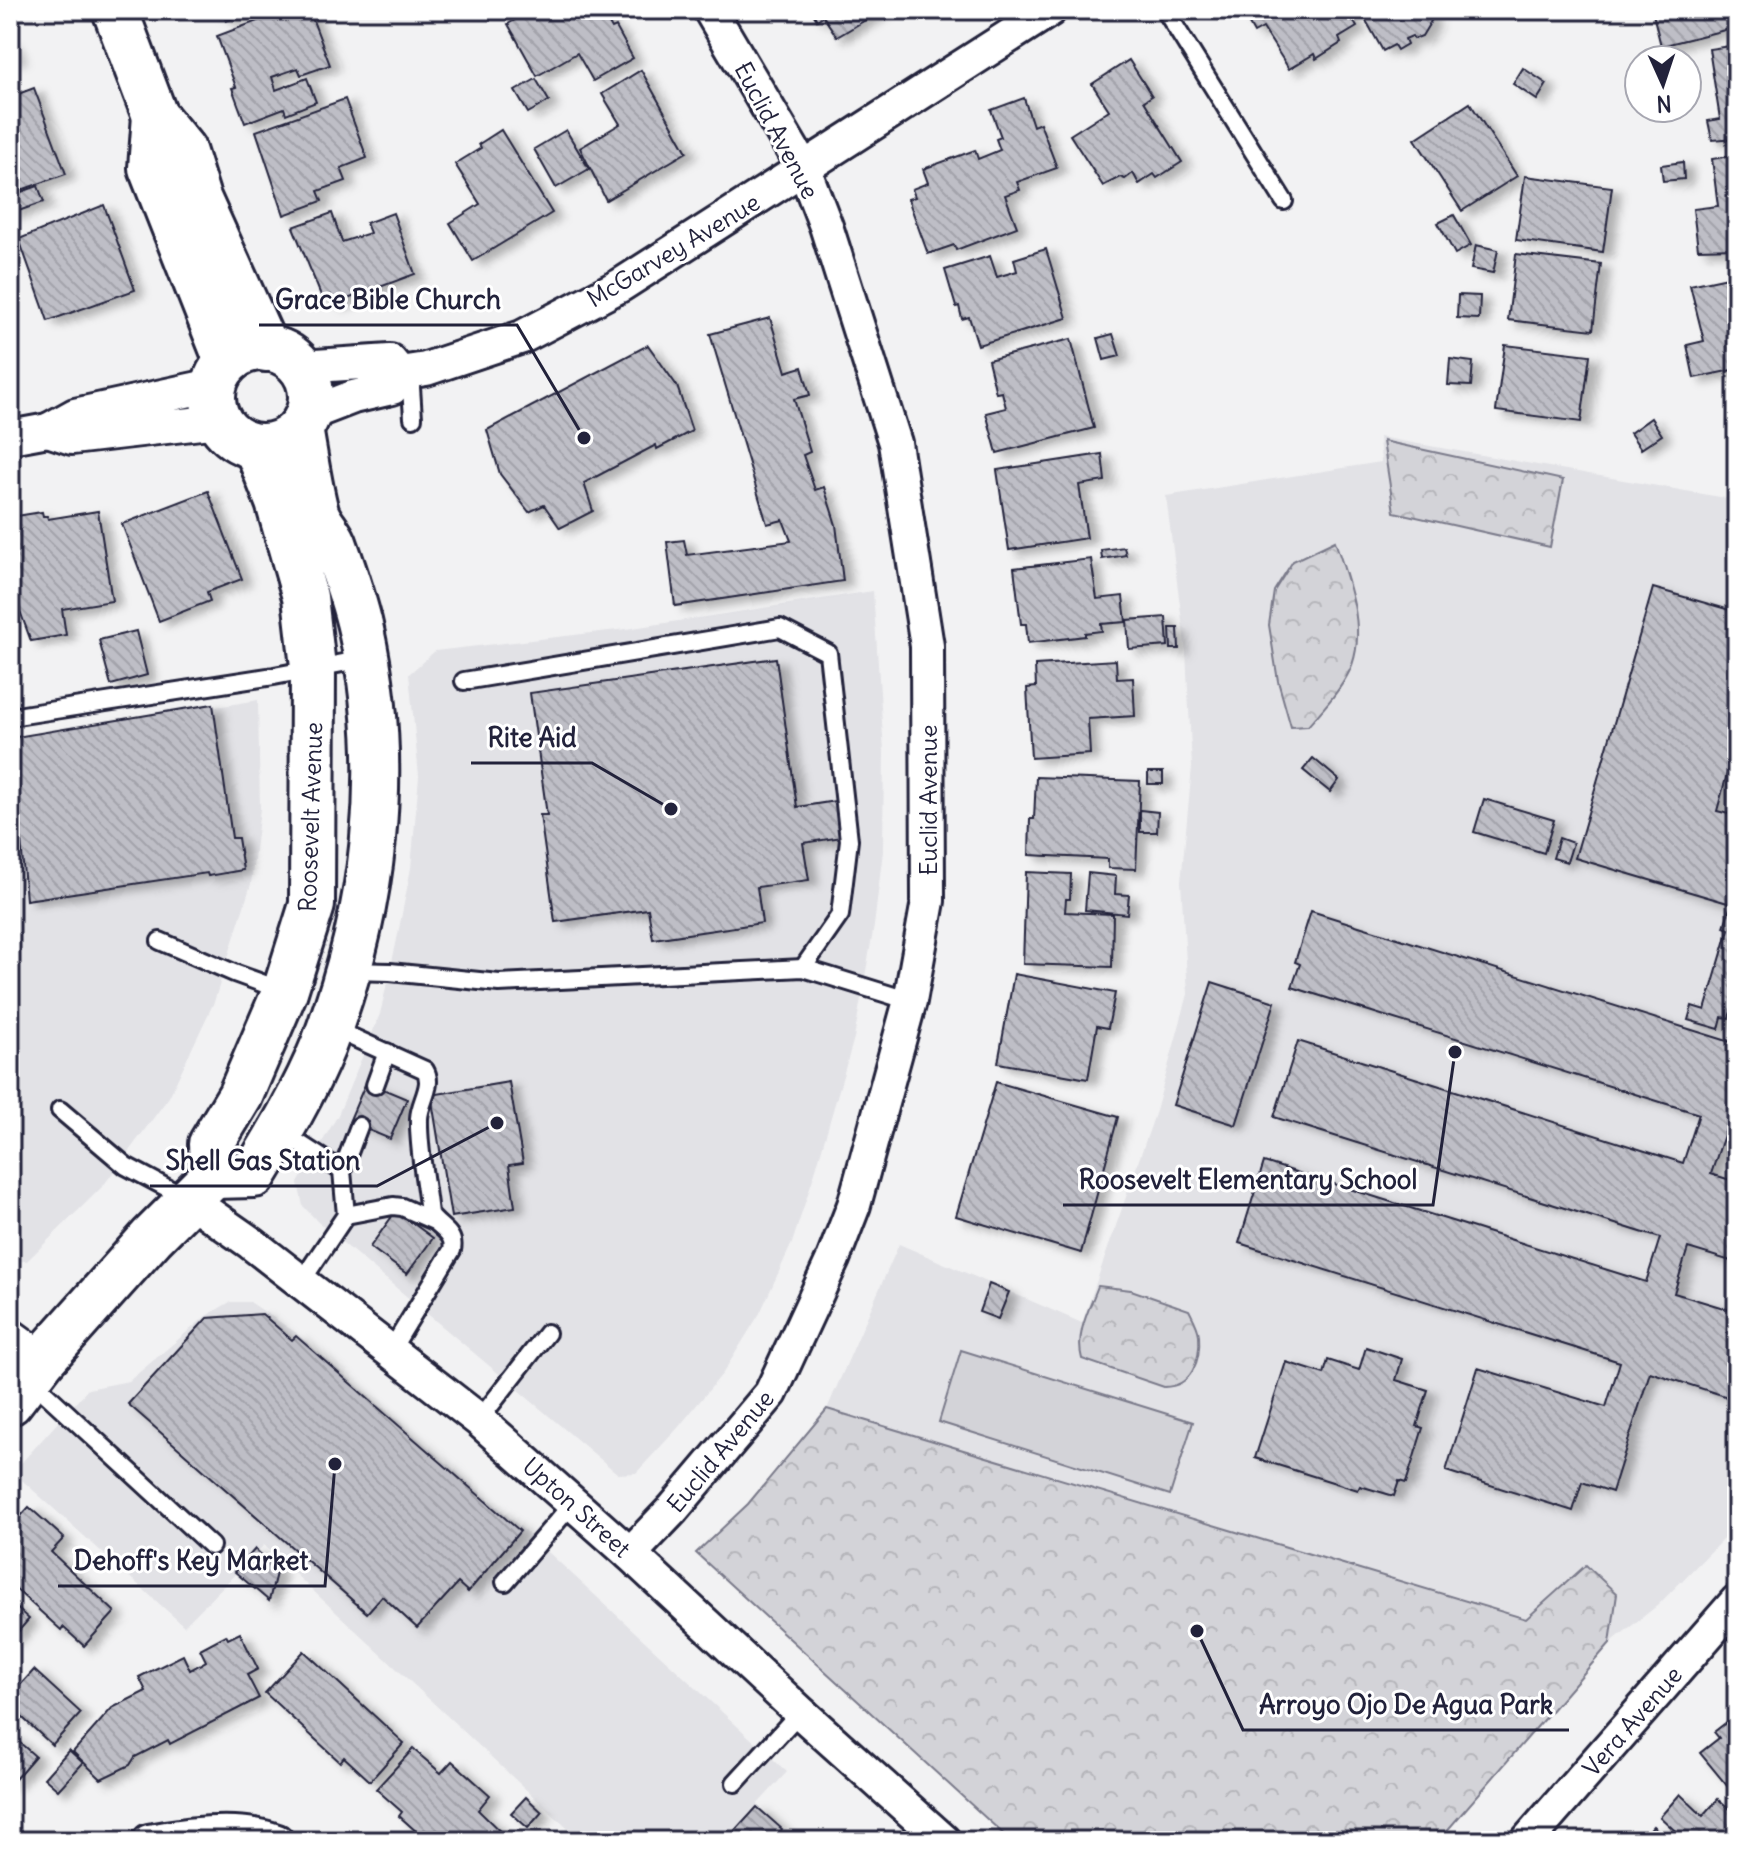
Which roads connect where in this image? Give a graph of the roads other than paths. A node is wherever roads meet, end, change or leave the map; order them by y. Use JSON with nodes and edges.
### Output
{"nodes":[{"id":1,"x":115,"y":10,"type":"edge"},
{"id":2,"x":710,"y":10,"type":"edge"},
{"id":3,"x":1050,"y":10,"type":"edge"},
{"id":4,"x":1165,"y":10,"type":"edge"},
{"id":5,"x":804,"y":169,"type":"junction"},
{"id":6,"x":1284,"y":201,"type":"dead end"},
{"id":7,"x":405,"y":373,"type":"junction"},
{"id":8,"x":245,"y":376,"type":"junction"},
{"id":9,"x":413,"y":418,"type":"dead end"},
{"id":10,"x":304,"y":421,"type":"junction"},
{"id":11,"x":10,"y":437,"type":"edge"},
{"id":12,"x":256,"y":446,"type":"junction"},
{"id":13,"x":365,"y":659,"type":"junction"},
{"id":14,"x":313,"y":667,"type":"junction"},
{"id":15,"x":464,"y":681,"type":"dead end"},
{"id":16,"x":10,"y":717,"type":"edge"},
{"id":17,"x":160,"y":941,"type":"dead end"},
{"id":18,"x":803,"y":968,"type":"junction"},
{"id":19,"x":349,"y":971,"type":"junction"},
{"id":20,"x":285,"y":991,"type":"junction"},
{"id":21,"x":910,"y":1001,"type":"junction"},
{"id":22,"x":330,"y":1027,"type":"junction"},
{"id":23,"x":387,"y":1052,"type":"junction"},
{"id":24,"x":375,"y":1085,"type":"dead end"},
{"id":25,"x":60,"y":1110,"type":"dead end"},
{"id":26,"x":359,"y":1126,"type":"dead end"},
{"id":27,"x":281,"y":1131,"type":"junction"},
{"id":28,"x":342,"y":1171,"type":"junction"},
{"id":29,"x":200,"y":1188,"type":"junction"},
{"id":30,"x":346,"y":1215,"type":"junction"},
{"id":31,"x":434,"y":1221,"type":"junction"},
{"id":32,"x":301,"y":1282,"type":"junction"},
{"id":33,"x":547,"y":1333,"type":"dead end"},
{"id":34,"x":390,"y":1352,"type":"junction"},
{"id":35,"x":23,"y":1369,"type":"edge"},
{"id":36,"x":479,"y":1420,"type":"junction"},
{"id":37,"x":573,"y":1503,"type":"junction"},
{"id":38,"x":211,"y":1546,"type":"dead end"},
{"id":39,"x":630,"y":1554,"type":"junction"},
{"id":40,"x":505,"y":1582,"type":"dead end"},
{"id":41,"x":1737,"y":1601,"type":"edge"},
{"id":42,"x":800,"y":1712,"type":"junction"},
{"id":43,"x":735,"y":1783,"type":"dead end"},
{"id":44,"x":149,"y":1841,"type":"edge"},
{"id":45,"x":277,"y":1841,"type":"edge"},
{"id":46,"x":944,"y":1841,"type":"edge"},
{"id":47,"x":1527,"y":1841,"type":"edge"}],
"edges":[{"from":1,"to":8,"type":"street"},
{"from":2,"to":5,"type":"street","name":"Euclid Avenue"},
{"from":3,"to":5,"type":"street","name":"McGarvey Avenue"},
{"from":4,"to":6,"type":"lane"},
{"from":5,"to":7,"type":"street","name":"McGarvey Avenue"},
{"from":5,"to":21,"type":"street","name":"Euclid Avenue"},
{"from":7,"to":8,"type":"street"},
{"from":7,"to":9,"type":"lane"},
{"from":7,"to":10,"type":"street","name":"McGarvey Avenue"},
{"from":8,"to":10,"type":"street"},
{"from":8,"to":11,"type":"street"},
{"from":8,"to":12,"type":"street"},
{"from":10,"to":12,"type":"street"},
{"from":10,"to":13,"type":"street"},
{"from":12,"to":14,"type":"street","name":"Roosevelt Avenue"},
{"from":13,"to":14,"type":"lane"},
{"from":13,"to":19,"type":"street"},
{"from":14,"to":16,"type":"lane"},
{"from":14,"to":20,"type":"street","name":"Roosevelt Avenue"},
{"from":15,"to":18,"type":"lane"},
{"from":17,"to":20,"type":"lane"},
{"from":18,"to":19,"type":"lane"},
{"from":18,"to":21,"type":"lane"},
{"from":19,"to":22,"type":"street"},
{"from":20,"to":29,"type":"street","name":"Roosevelt Avenue"},
{"from":21,"to":39,"type":"street","name":"Euclid Avenue"},
{"from":22,"to":23,"type":"lane"},
{"from":22,"to":27,"type":"street"},
{"from":23,"to":24,"type":"lane"},
{"from":23,"to":31,"type":"lane"},
{"from":25,"to":29,"type":"lane"},
{"from":26,"to":28,"type":"lane"},
{"from":27,"to":28,"type":"lane"},
{"from":27,"to":29,"type":"street"},
{"from":28,"to":30,"type":"lane"},
{"from":29,"to":32,"type":"street","name":"Upton Street"},
{"from":29,"to":35,"type":"street"},
{"from":30,"to":31,"type":"lane"},
{"from":30,"to":32,"type":"lane"},
{"from":31,"to":34,"type":"lane"},
{"from":32,"to":34,"type":"street","name":"Upton Street"},
{"from":33,"to":36,"type":"lane"},
{"from":34,"to":36,"type":"street","name":"Upton Street"},
{"from":35,"to":38,"type":"lane"},
{"from":36,"to":37,"type":"street","name":"Upton Street"},
{"from":37,"to":39,"type":"street","name":"Upton Street"},
{"from":37,"to":40,"type":"lane"},
{"from":39,"to":42,"type":"street","name":"Upton Street"},
{"from":41,"to":47,"type":"street","name":"Vera Avenue"},
{"from":42,"to":43,"type":"lane"},
{"from":42,"to":46,"type":"street","name":"Upton Street"},
{"from":44,"to":45,"type":"street"}]}
